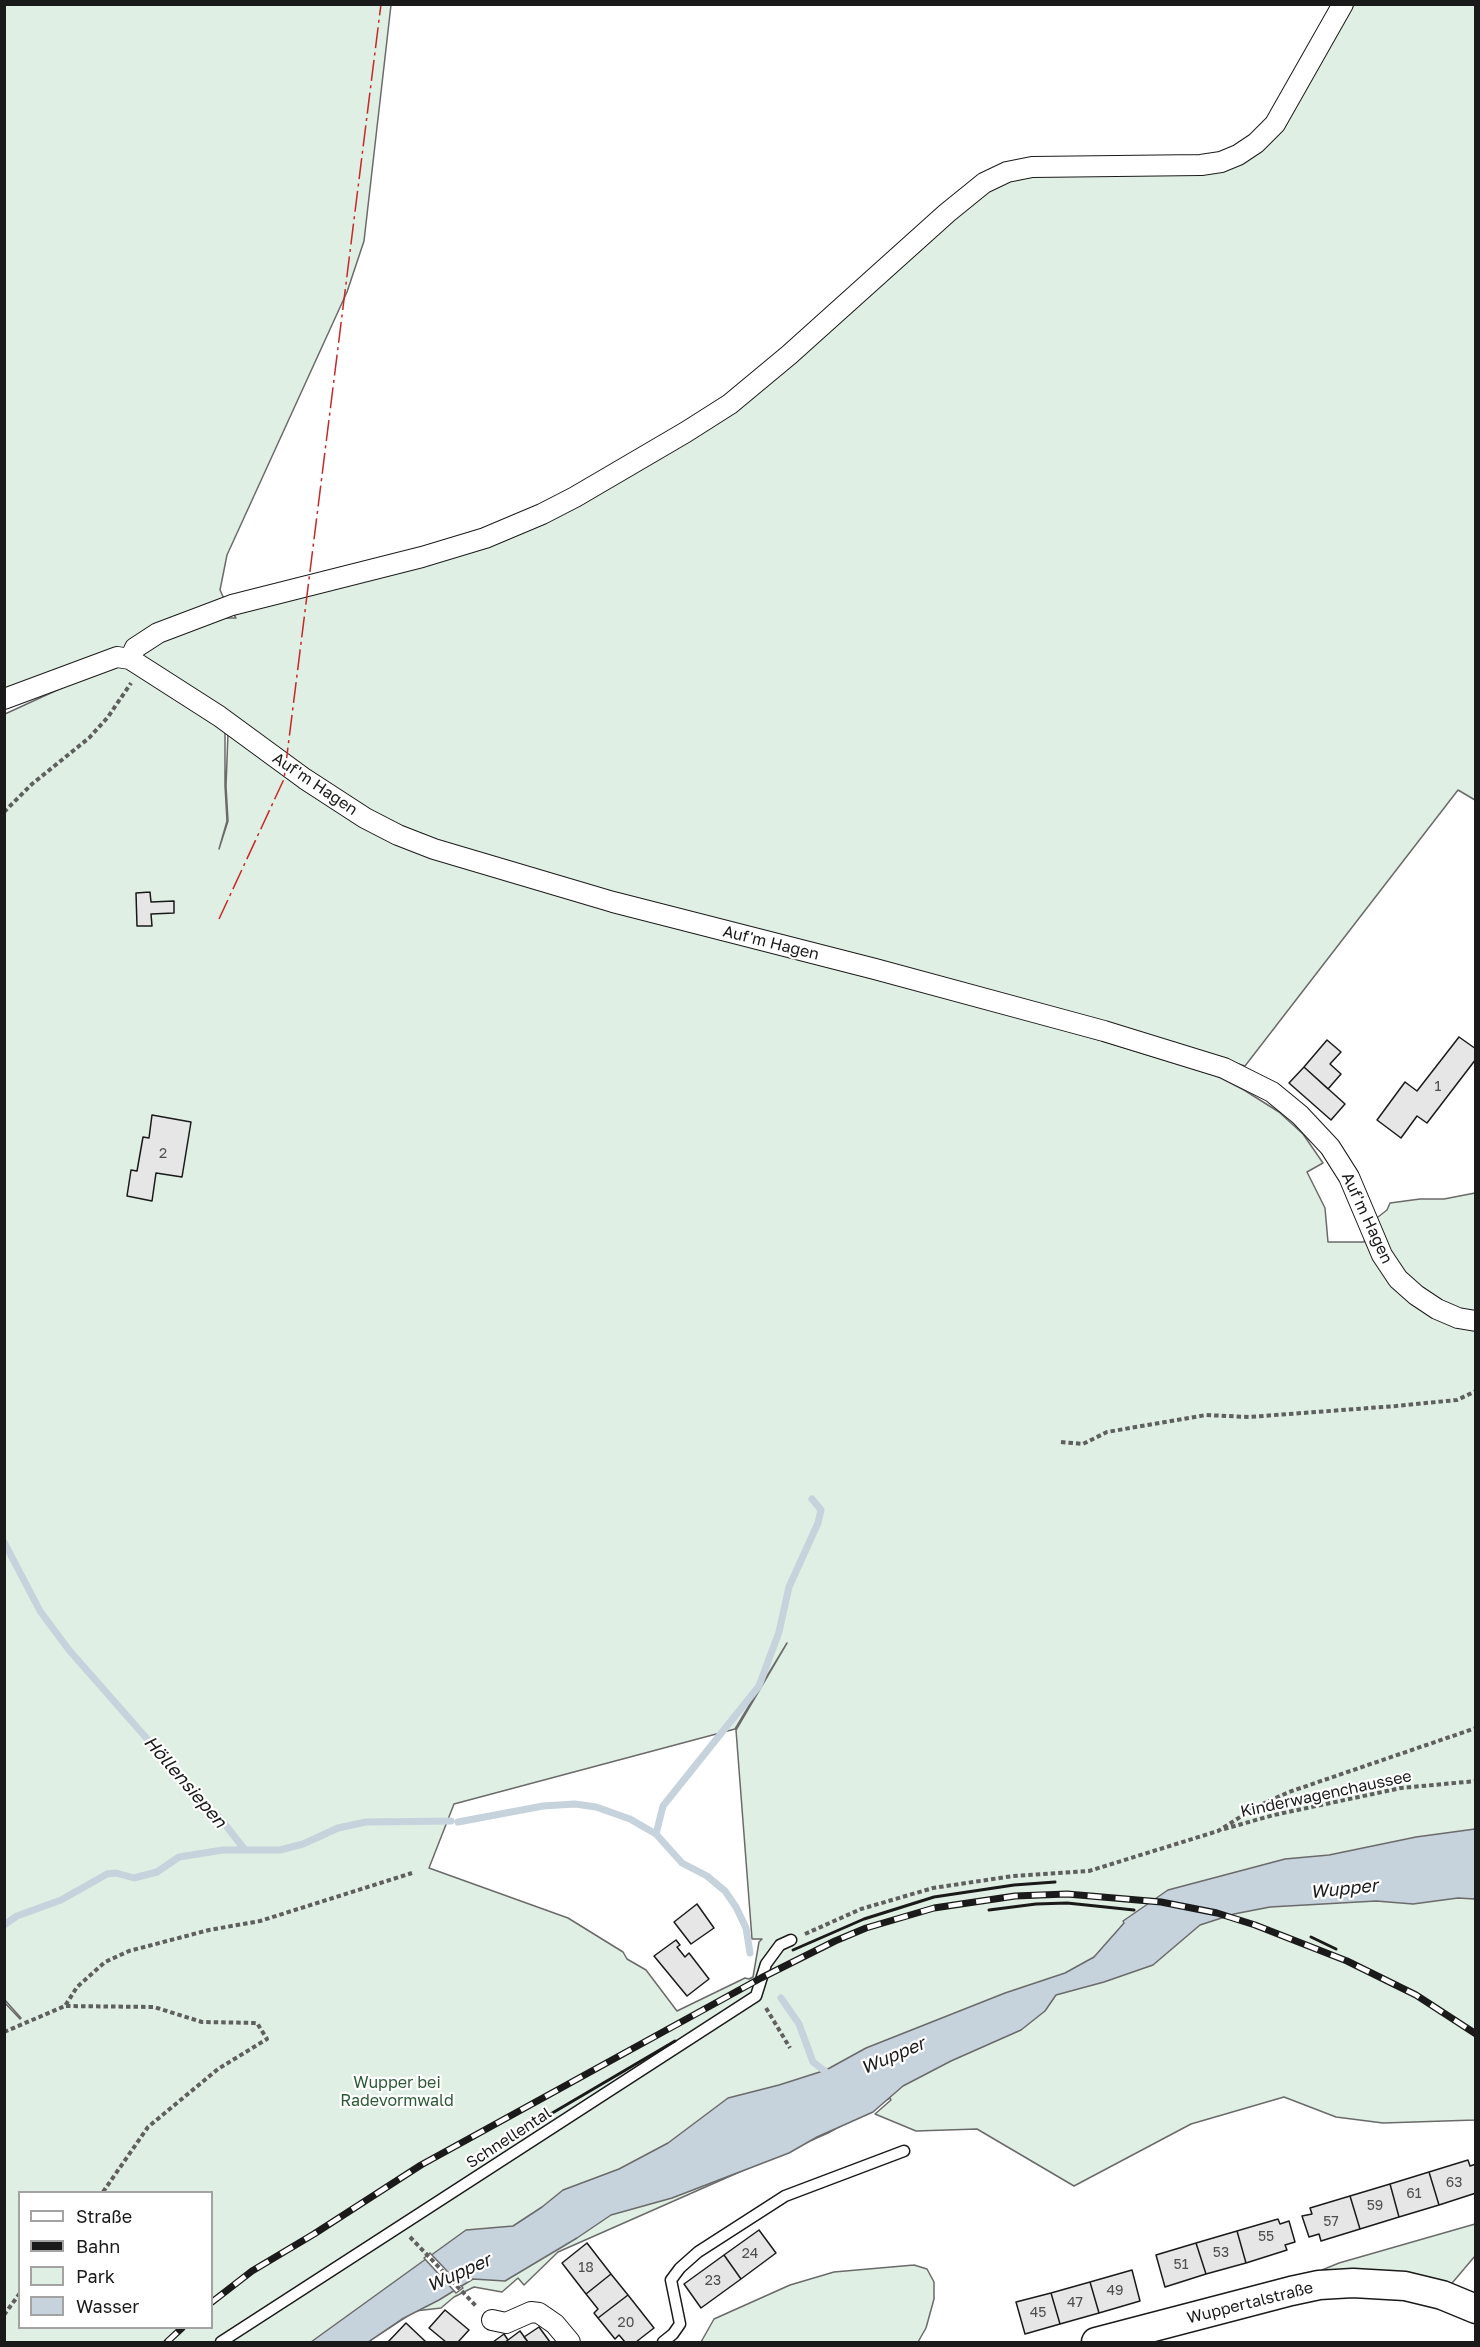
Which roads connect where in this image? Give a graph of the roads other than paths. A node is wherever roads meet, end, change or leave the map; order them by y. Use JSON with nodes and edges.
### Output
{"nodes":[{"id":1,"x":1343,"y":4,"type":"edge"},
{"id":2,"x":138,"y":664,"type":"junction"},
{"id":3,"x":4,"y":699,"type":"edge"},
{"id":4,"x":1476,"y":1321,"type":"edge"},
{"id":5,"x":791,"y":1940,"type":"road end"},
{"id":6,"x":904,"y":2151,"type":"dead end"},
{"id":7,"x":1476,"y":2309,"type":"edge"},
{"id":8,"x":492,"y":2320,"type":"dead end"},
{"id":9,"x":221,"y":2343,"type":"edge"},
{"id":10,"x":570,"y":2343,"type":"edge"},
{"id":11,"x":663,"y":2343,"type":"edge"},
{"id":12,"x":1096,"y":2343,"type":"edge"}],
"edges":[{"from":1,"to":2,"type":"street"},
{"from":2,"to":3,"type":"street"},
{"from":2,"to":4,"type":"street","name":"Auf'm Hagen"},
{"from":5,"to":9,"type":"lane","name":"Schnellental"},
{"from":6,"to":11,"type":"lane"},
{"from":7,"to":12,"type":"main road","name":"Wuppertalstraße"},
{"from":8,"to":10,"type":"street"}]}
